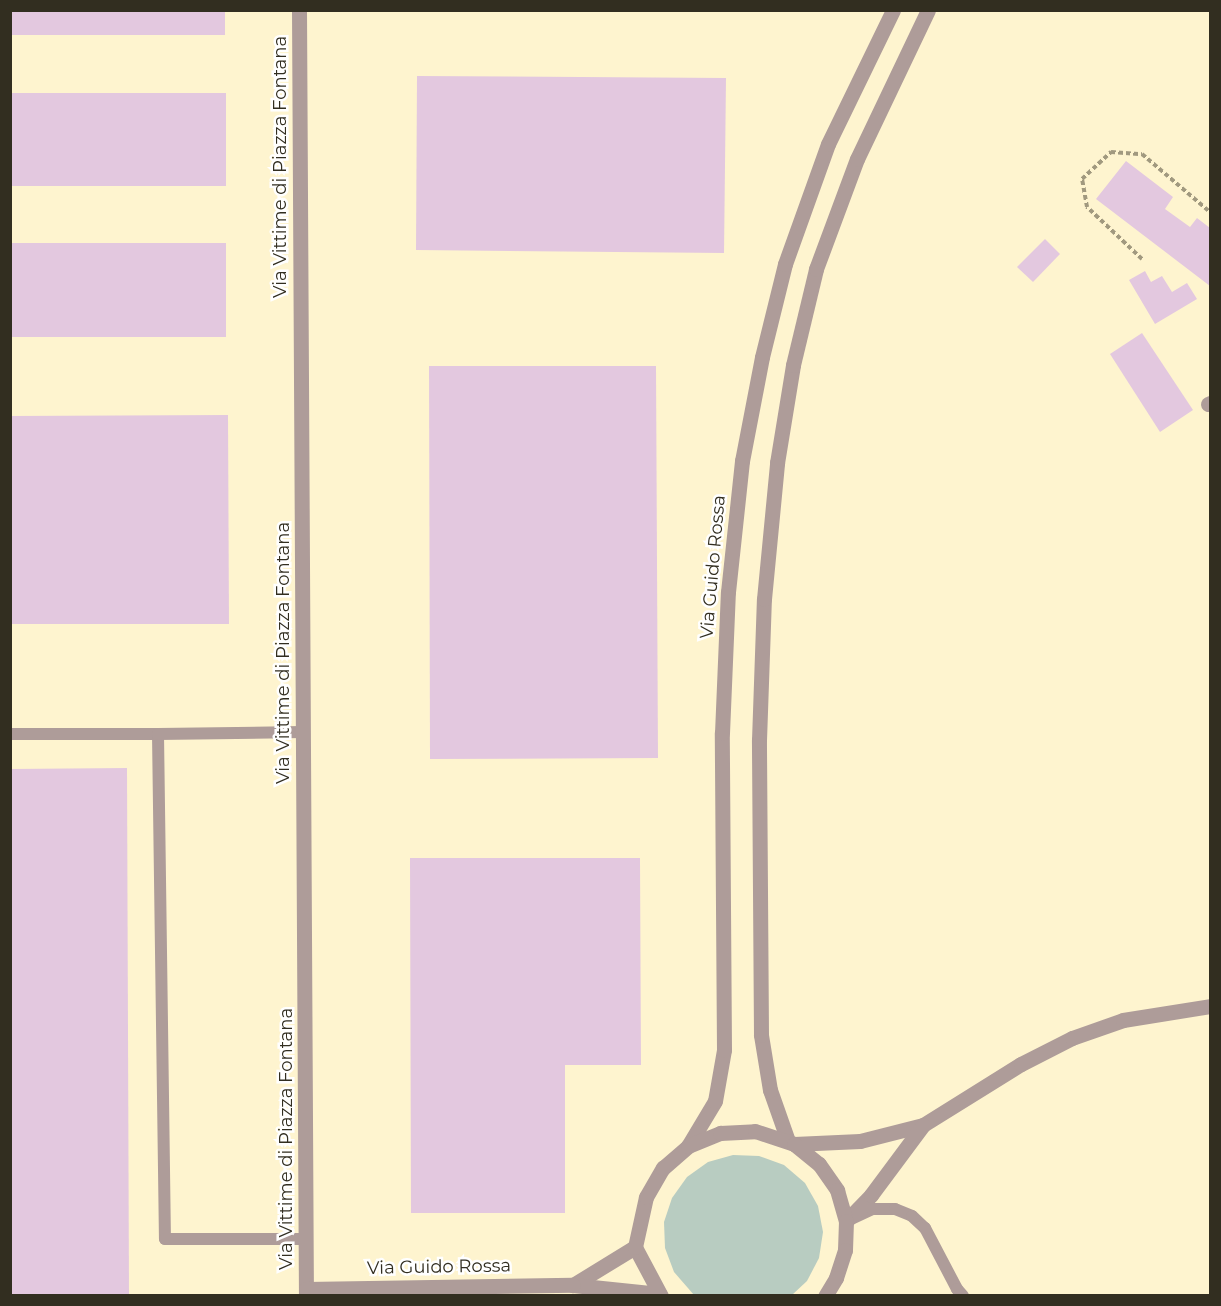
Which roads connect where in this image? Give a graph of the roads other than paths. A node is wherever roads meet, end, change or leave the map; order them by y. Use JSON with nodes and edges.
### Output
{"nodes":[{"id":1,"x":299,"y":10,"type":"edge"},
{"id":2,"x":892,"y":10,"type":"edge"},
{"id":3,"x":928,"y":10,"type":"edge"},
{"id":4,"x":303,"y":732,"type":"junction"},
{"id":5,"x":10,"y":734,"type":"edge"},
{"id":6,"x":158,"y":734,"type":"junction"},
{"id":7,"x":1210,"y":1006,"type":"edge"},
{"id":8,"x":923,"y":1125,"type":"junction"},
{"id":9,"x":791,"y":1142,"type":"junction"},
{"id":10,"x":688,"y":1146,"type":"junction"},
{"id":11,"x":846,"y":1221,"type":"junction"},
{"id":12,"x":306,"y":1239,"type":"junction"},
{"id":13,"x":635,"y":1247,"type":"junction"},
{"id":14,"x":573,"y":1285,"type":"junction"},
{"id":15,"x":306,"y":1292,"type":"edge"},
{"id":16,"x":660,"y":1295,"type":"edge"},
{"id":17,"x":825,"y":1296,"type":"edge"},
{"id":18,"x":963,"y":1296,"type":"edge"}],
"edges":[{"from":1,"to":4,"type":"street","name":"Via Vittime di Piazza Fontana"},
{"from":2,"to":10,"type":"street","name":"Via Guido Rossa"},
{"from":3,"to":9,"type":"street"},
{"from":4,"to":6,"type":"lane"},
{"from":4,"to":12,"type":"street","name":"Via Vittime di Piazza Fontana"},
{"from":5,"to":6,"type":"lane"},
{"from":6,"to":12,"type":"lane"},
{"from":7,"to":8,"type":"street"},
{"from":8,"to":9,"type":"street"},
{"from":8,"to":11,"type":"street"},
{"from":9,"to":10,"type":"street","name":"Via Guido Rossa"},
{"from":9,"to":11,"type":"street","name":"Via Guido Rossa"},
{"from":10,"to":13,"type":"street","name":"Via Guido Rossa"},
{"from":11,"to":17,"type":"street","name":"Via Guido Rossa"},
{"from":11,"to":18,"type":"lane"},
{"from":12,"to":15,"type":"street","name":"Via Vittime di Piazza Fontana"},
{"from":13,"to":14,"type":"street"},
{"from":13,"to":16,"type":"street","name":"Via Guido Rossa"},
{"from":14,"to":15,"type":"street","name":"Via Guido Rossa"},
{"from":14,"to":16,"type":"street","name":"Via Guido Rossa"}]}
